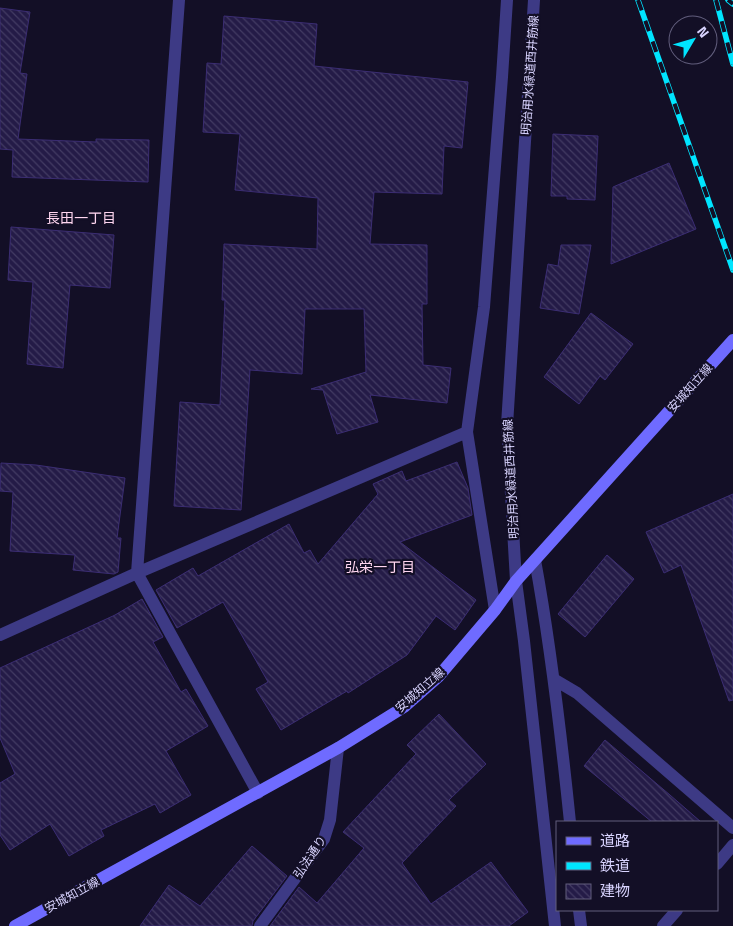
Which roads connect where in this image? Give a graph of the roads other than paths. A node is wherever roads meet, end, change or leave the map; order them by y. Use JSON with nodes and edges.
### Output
{"nodes":[{"id":1,"x":179,"y":0,"type":"edge"},
{"id":2,"x":507,"y":0,"type":"edge"},
{"id":3,"x":534,"y":0,"type":"edge"},
{"id":4,"x":733,"y":340,"type":"edge"},
{"id":5,"x":466,"y":432,"type":"junction"},
{"id":6,"x":535,"y":560,"type":"junction"},
{"id":7,"x":137,"y":573,"type":"junction"},
{"id":8,"x":516,"y":581,"type":"junction"},
{"id":9,"x":495,"y":610,"type":"junction"},
{"id":10,"x":0,"y":634,"type":"edge"},
{"id":11,"x":555,"y":680,"type":"junction"},
{"id":12,"x":338,"y":748,"type":"junction"},
{"id":13,"x":258,"y":793,"type":"junction"},
{"id":14,"x":570,"y":821,"type":"edge"},
{"id":15,"x":733,"y":828,"type":"edge"},
{"id":16,"x":733,"y":845,"type":"edge"},
{"id":17,"x":718,"y":863,"type":"edge"},
{"id":18,"x":579,"y":911,"type":"edge"},
{"id":19,"x":676,"y":911,"type":"edge"},
{"id":20,"x":15,"y":926,"type":"edge"},
{"id":21,"x":260,"y":926,"type":"edge"},
{"id":22,"x":555,"y":926,"type":"edge"},
{"id":23,"x":581,"y":926,"type":"edge"},
{"id":24,"x":663,"y":926,"type":"edge"}],
"edges":[{"from":1,"to":7,"type":"street"},
{"from":2,"to":5,"type":"street"},
{"from":3,"to":8,"type":"street","name":"明治用水緑道西井筋線"},
{"from":4,"to":6,"type":"main road","name":"安城知立線"},
{"from":5,"to":7,"type":"street"},
{"from":5,"to":9,"type":"street"},
{"from":6,"to":8,"type":"main road","name":"安城知立線"},
{"from":6,"to":11,"type":"street"},
{"from":7,"to":10,"type":"street"},
{"from":7,"to":13,"type":"street"},
{"from":8,"to":9,"type":"main road","name":"安城知立線"},
{"from":8,"to":22,"type":"street","name":"明治用水緑道西井筋線"},
{"from":9,"to":12,"type":"main road","name":"安城知立線"},
{"from":11,"to":14,"type":"street"},
{"from":11,"to":15,"type":"street"},
{"from":12,"to":13,"type":"main road","name":"安城知立線"},
{"from":12,"to":21,"type":"street","name":"弘法通り"},
{"from":13,"to":20,"type":"main road","name":"安城知立線"},
{"from":16,"to":17,"type":"street"},
{"from":18,"to":23,"type":"street"},
{"from":19,"to":24,"type":"street"}]}
